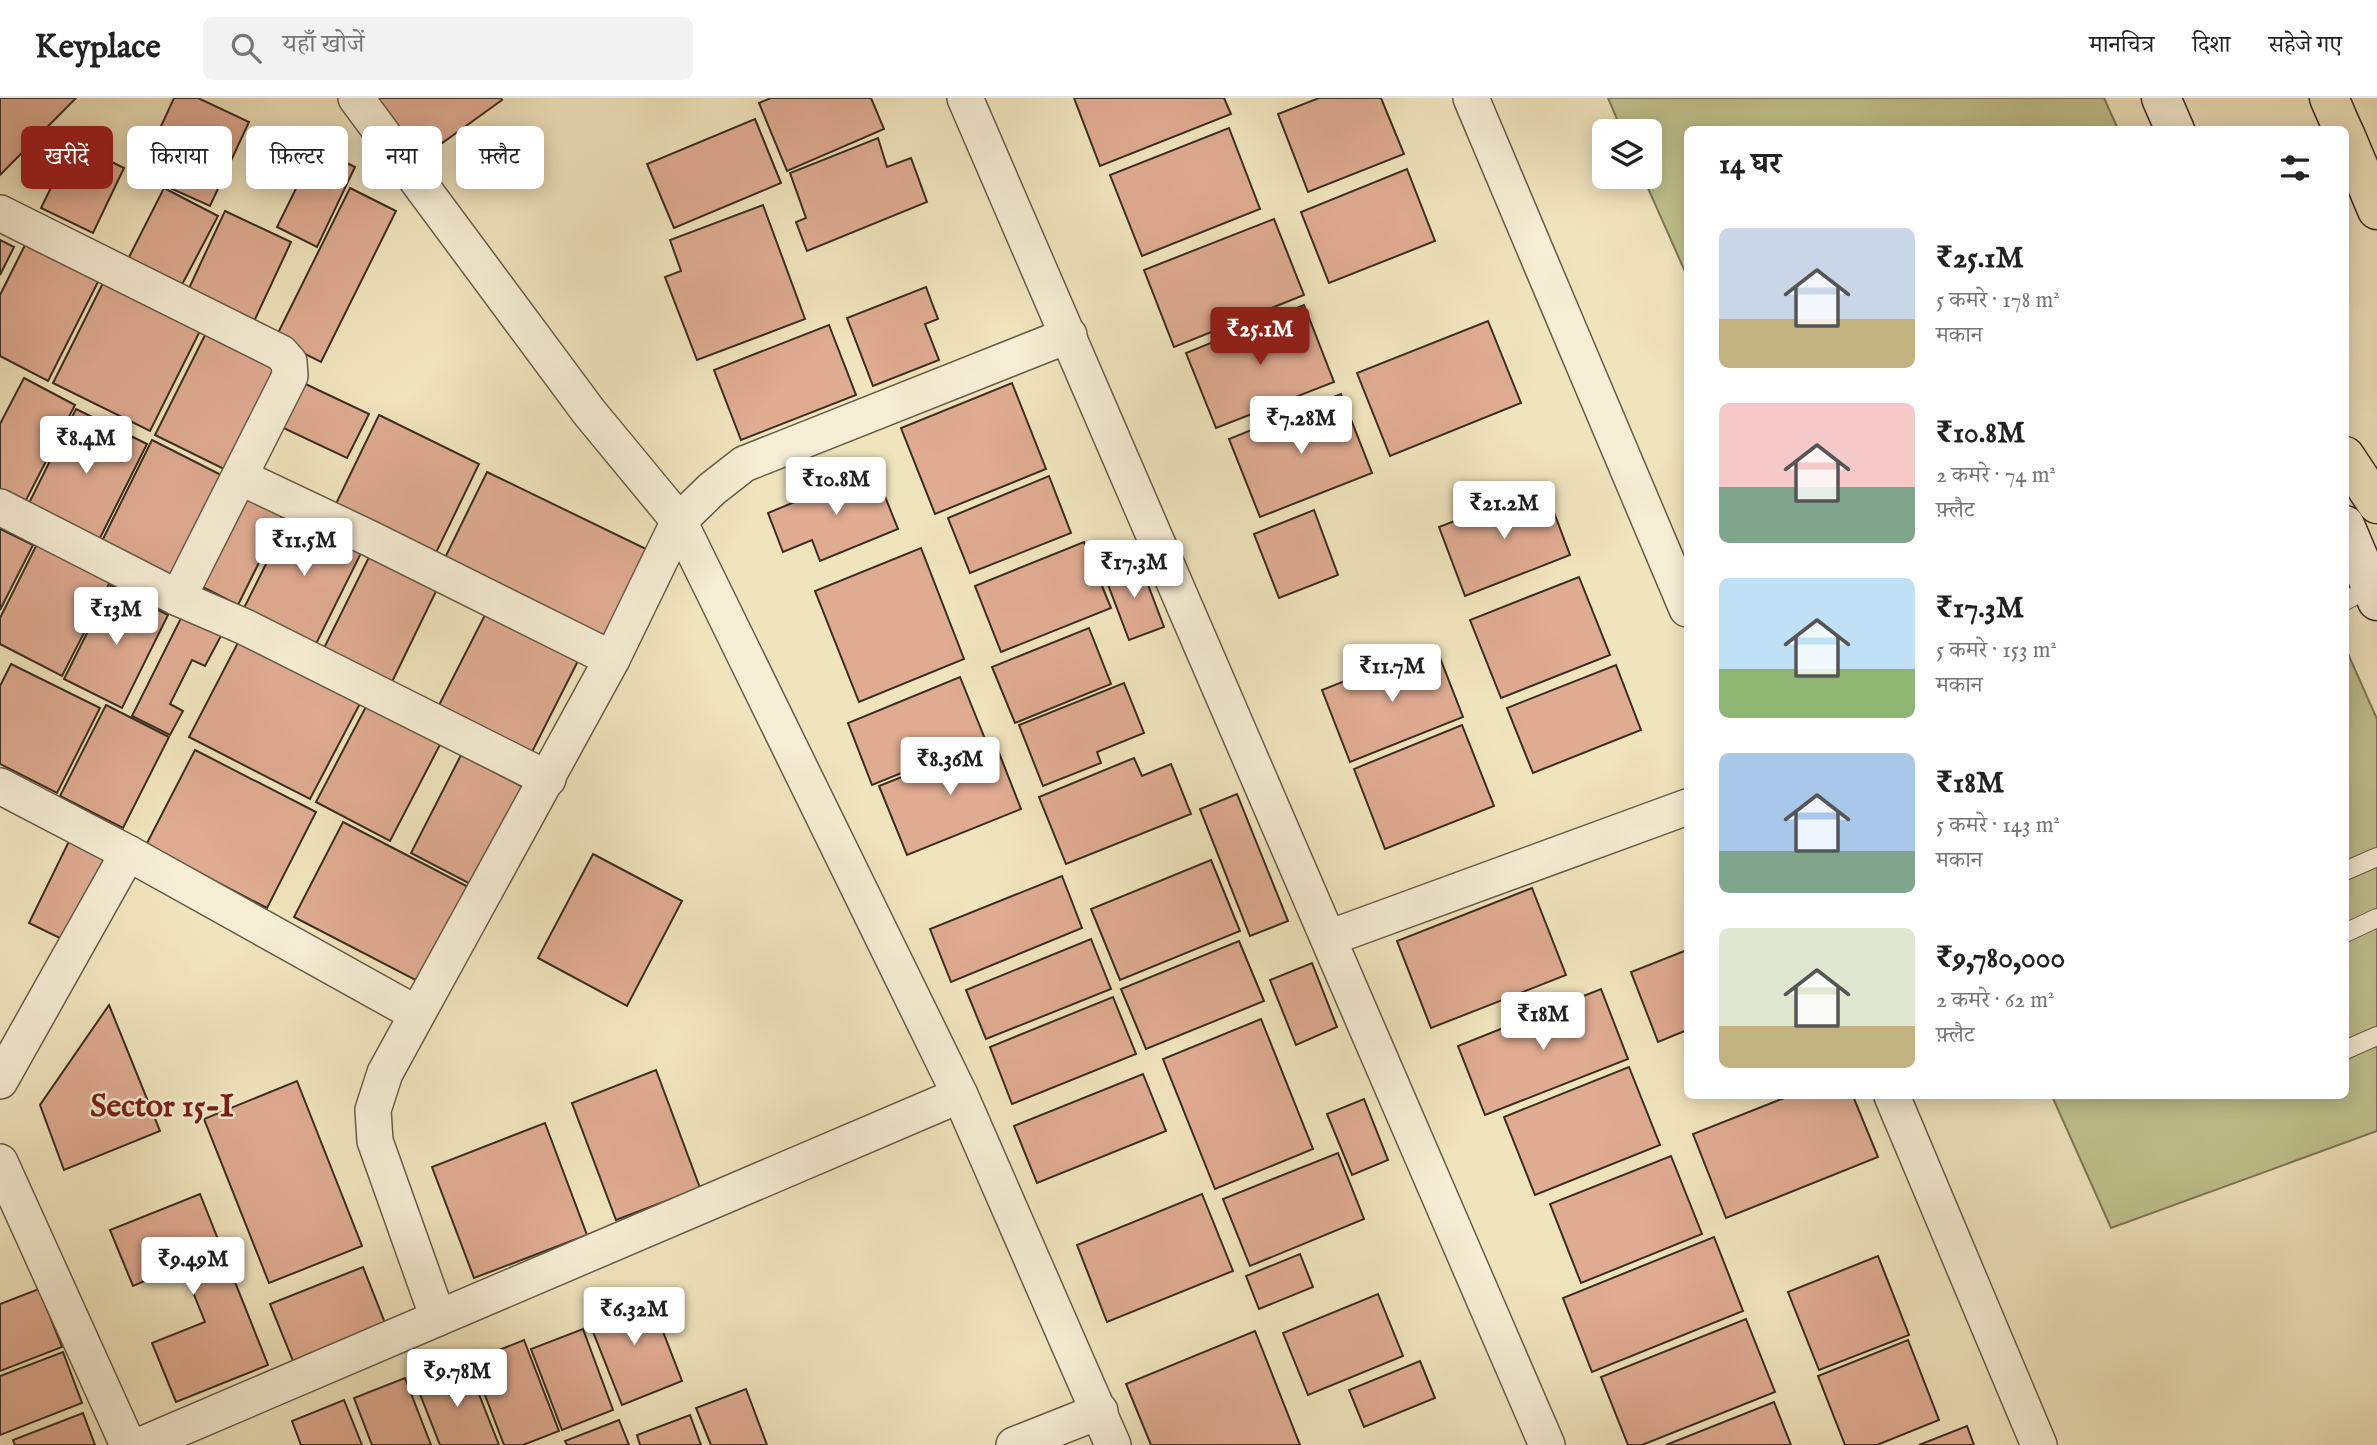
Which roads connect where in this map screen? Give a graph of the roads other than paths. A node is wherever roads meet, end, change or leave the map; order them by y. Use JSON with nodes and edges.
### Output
{"nodes":[{"id":1,"x":356,"y":98,"type":"edge"},
{"id":2,"x":965,"y":98,"type":"edge"},
{"id":3,"x":1471,"y":98,"type":"edge"},
{"id":4,"x":2161,"y":98,"type":"edge"},
{"id":5,"x":2329,"y":98,"type":"edge"},
{"id":6,"x":2173,"y":126,"type":"edge"},
{"id":7,"x":2341,"y":126,"type":"edge"},
{"id":8,"x":2349,"y":144,"type":"edge"},
{"id":9,"x":2377,"y":210,"type":"edge"},
{"id":10,"x":0,"y":213,"type":"edge"},
{"id":11,"x":1069,"y":335,"type":"junction"},
{"id":12,"x":2349,"y":462,"type":"edge"},
{"id":13,"x":240,"y":477,"type":"junction"},
{"id":14,"x":2377,"y":504,"type":"edge"},
{"id":15,"x":0,"y":507,"type":"edge"},
{"id":16,"x":679,"y":521,"type":"junction"},
{"id":17,"x":2349,"y":540,"type":"edge"},
{"id":18,"x":2364,"y":596,"type":"edge"},
{"id":19,"x":178,"y":598,"type":"junction"},
{"id":20,"x":1684,"y":603,"type":"edge"},
{"id":21,"x":612,"y":659,"type":"junction"},
{"id":22,"x":548,"y":779,"type":"junction"},
{"id":23,"x":0,"y":786,"type":"edge"},
{"id":24,"x":1684,"y":808,"type":"edge"},
{"id":25,"x":128,"y":853,"type":"junction"},
{"id":26,"x":2377,"y":857,"type":"edge"},
{"id":27,"x":2349,"y":869,"type":"edge"},
{"id":28,"x":2377,"y":918,"type":"edge"},
{"id":29,"x":2349,"y":931,"type":"edge"},
{"id":30,"x":1329,"y":937,"type":"junction"},
{"id":31,"x":417,"y":1014,"type":"junction"},
{"id":32,"x":2377,"y":1036,"type":"edge"},
{"id":33,"x":2349,"y":1048,"type":"edge"},
{"id":34,"x":0,"y":1080,"type":"edge"},
{"id":35,"x":960,"y":1095,"type":"junction"},
{"id":36,"x":1893,"y":1099,"type":"edge"},
{"id":37,"x":0,"y":1162,"type":"edge"},
{"id":38,"x":438,"y":1318,"type":"junction"},
{"id":39,"x":1100,"y":1411,"type":"junction"},
{"id":40,"x":128,"y":1445,"type":"edge"},
{"id":41,"x":141,"y":1445,"type":"edge"},
{"id":42,"x":1014,"y":1445,"type":"edge"},
{"id":43,"x":1113,"y":1445,"type":"edge"},
{"id":44,"x":1547,"y":1445,"type":"edge"},
{"id":45,"x":2039,"y":1445,"type":"edge"}],
"edges":[{"from":1,"to":16,"type":"street"},
{"from":2,"to":11,"type":"street"},
{"from":3,"to":20,"type":"street"},
{"from":4,"to":6,"type":"main road"},
{"from":5,"to":7,"type":"highway"},
{"from":8,"to":9,"type":"highway"},
{"from":10,"to":13,"type":"street"},
{"from":11,"to":16,"type":"street"},
{"from":11,"to":30,"type":"street"},
{"from":12,"to":14,"type":"highway"},
{"from":13,"to":19,"type":"street"},
{"from":13,"to":21,"type":"street"},
{"from":15,"to":19,"type":"street"},
{"from":16,"to":21,"type":"street"},
{"from":16,"to":35,"type":"street"},
{"from":17,"to":18,"type":"main road"},
{"from":19,"to":22,"type":"street"},
{"from":21,"to":22,"type":"street"},
{"from":22,"to":31,"type":"street"},
{"from":23,"to":25,"type":"street"},
{"from":24,"to":30,"type":"street"},
{"from":25,"to":31,"type":"street"},
{"from":25,"to":34,"type":"street"},
{"from":26,"to":27,"type":"lane"},
{"from":28,"to":29,"type":"lane"},
{"from":30,"to":44,"type":"street"},
{"from":31,"to":38,"type":"street"},
{"from":32,"to":33,"type":"lane"},
{"from":35,"to":38,"type":"street"},
{"from":35,"to":39,"type":"street"},
{"from":36,"to":45,"type":"street"},
{"from":37,"to":40,"type":"street"},
{"from":38,"to":41,"type":"street"},
{"from":39,"to":42,"type":"street"},
{"from":39,"to":43,"type":"street"}]}
